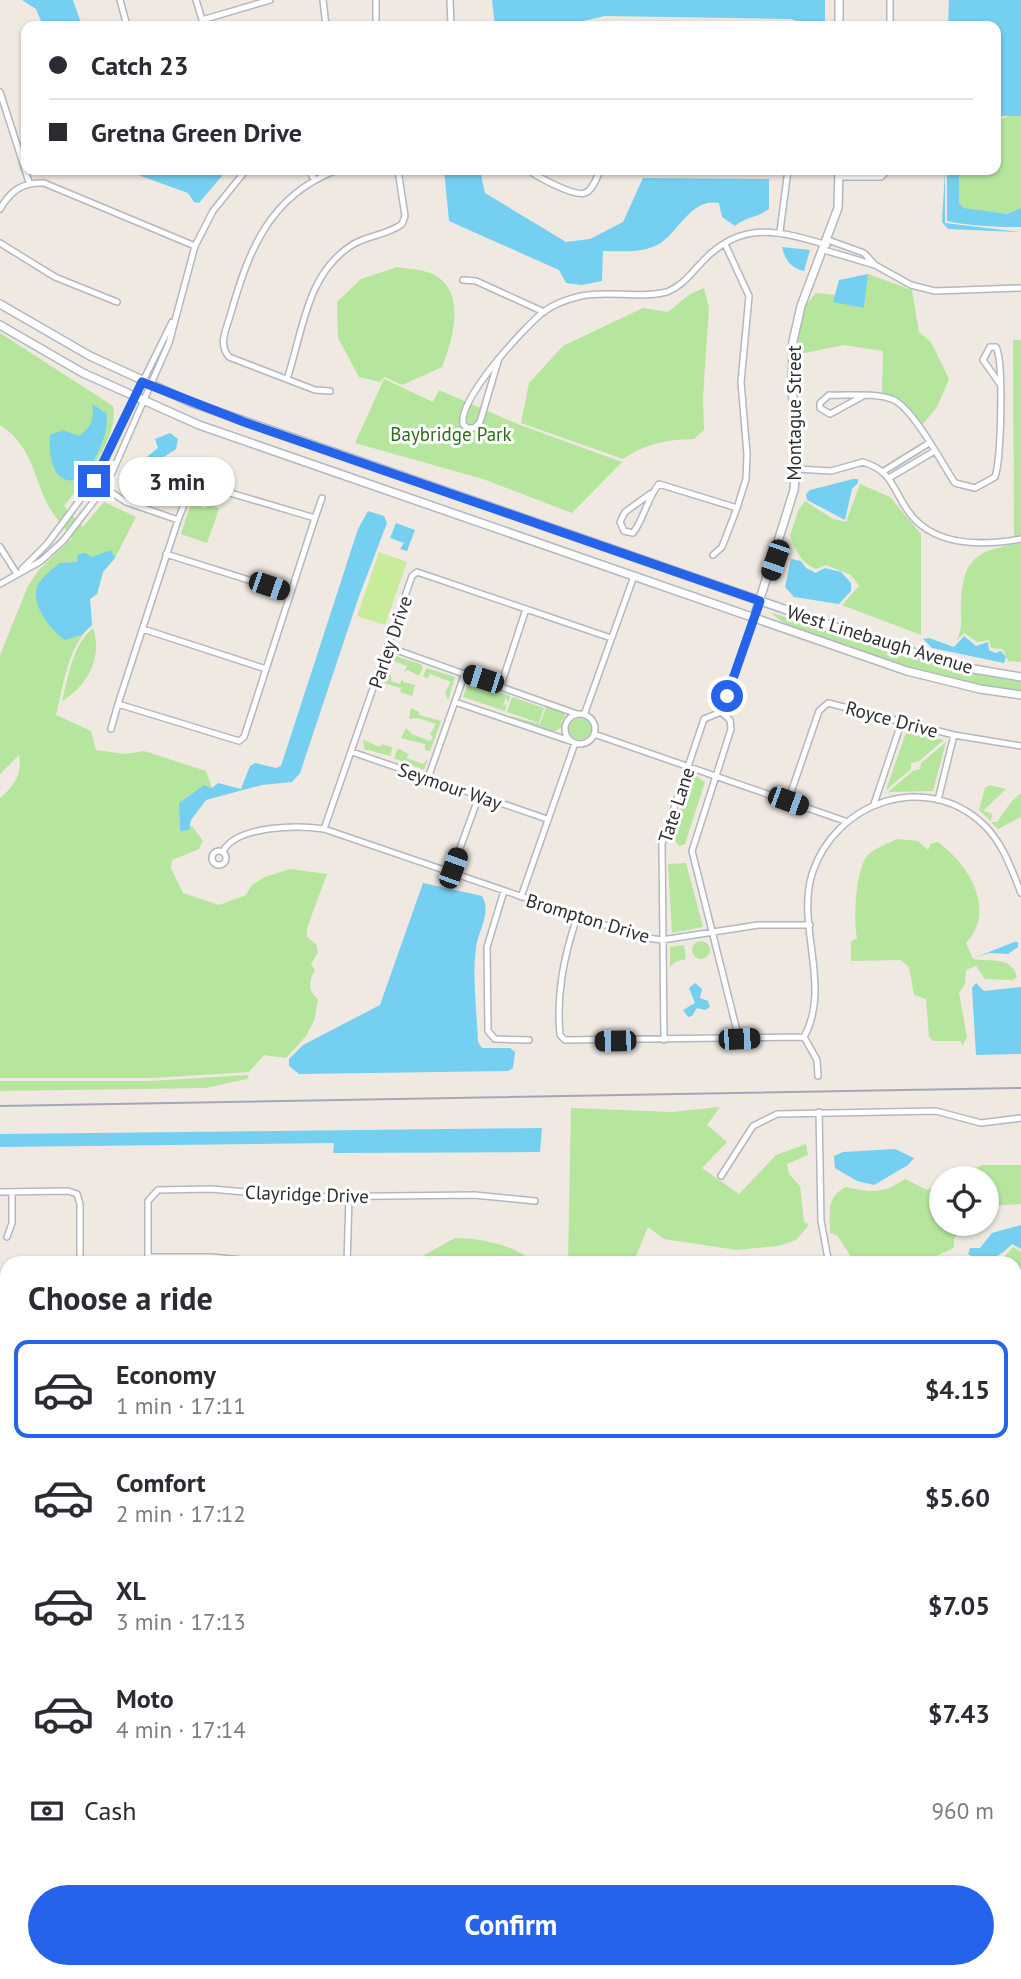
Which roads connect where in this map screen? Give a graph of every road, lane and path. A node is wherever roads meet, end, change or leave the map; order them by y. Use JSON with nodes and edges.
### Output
{"nodes":[{"id":1,"x":120,"y":0,"type":"edge"},
{"id":2,"x":197,"y":0,"type":"edge"},
{"id":3,"x":270,"y":0,"type":"edge"},
{"id":4,"x":323,"y":0,"type":"edge"},
{"id":5,"x":376,"y":0,"type":"edge"},
{"id":6,"x":450,"y":0,"type":"edge"},
{"id":7,"x":839,"y":0,"type":"edge"},
{"id":8,"x":890,"y":0,"type":"edge"},
{"id":9,"x":126,"y":21,"type":"edge"},
{"id":10,"x":202,"y":21,"type":"edge"},
{"id":11,"x":209,"y":21,"type":"edge"},
{"id":12,"x":325,"y":21,"type":"edge"},
{"id":13,"x":376,"y":21,"type":"edge"},
{"id":14,"x":451,"y":21,"type":"edge"},
{"id":15,"x":839,"y":21,"type":"edge"},
{"id":16,"x":890,"y":21,"type":"edge"},
{"id":17,"x":0,"y":92,"type":"edge"},
{"id":18,"x":21,"y":157,"type":"edge"},
{"id":19,"x":27,"y":175,"type":"edge"},
{"id":20,"x":242,"y":175,"type":"edge"},
{"id":21,"x":311,"y":175,"type":"edge"},
{"id":22,"x":326,"y":175,"type":"edge"},
{"id":23,"x":399,"y":175,"type":"edge"},
{"id":24,"x":538,"y":175,"type":"edge"},
{"id":25,"x":598,"y":175,"type":"edge"},
{"id":26,"x":787,"y":175,"type":"edge"},
{"id":27,"x":839,"y":175,"type":"edge"},
{"id":28,"x":853,"y":175,"type":"edge"},
{"id":29,"x":883,"y":175,"type":"edge"},
{"id":30,"x":314,"y":180,"type":"junction"},
{"id":31,"x":29,"y":182,"type":"junction"},
{"id":32,"x":0,"y":209,"type":"edge"},
{"id":33,"x":780,"y":231,"type":"junction"},
{"id":34,"x":0,"y":243,"type":"edge"},
{"id":35,"x":725,"y":244,"type":"junction"},
{"id":36,"x":826,"y":245,"type":"junction"},
{"id":37,"x":195,"y":246,"type":"junction"},
{"id":38,"x":852,"y":248,"type":"junction"},
{"id":39,"x":849,"y":258,"type":"junction"},
{"id":40,"x":875,"y":265,"type":"junction"},
{"id":41,"x":463,"y":280,"type":"dead end"},
{"id":42,"x":1021,"y":288,"type":"edge"},
{"id":43,"x":117,"y":302,"type":"dead end"},
{"id":44,"x":0,"y":303,"type":"edge"},
{"id":45,"x":544,"y":312,"type":"junction"},
{"id":46,"x":176,"y":314,"type":"junction"},
{"id":47,"x":0,"y":325,"type":"edge"},
{"id":48,"x":499,"y":358,"type":"junction"},
{"id":49,"x":287,"y":379,"type":"junction"},
{"id":50,"x":142,"y":382,"type":"junction"},
{"id":51,"x":1000,"y":384,"type":"junction"},
{"id":52,"x":150,"y":385,"type":"junction"},
{"id":53,"x":330,"y":391,"type":"dead end"},
{"id":54,"x":474,"y":393,"type":"junction"},
{"id":55,"x":863,"y":396,"type":"junction"},
{"id":56,"x":134,"y":398,"type":"junction"},
{"id":57,"x":488,"y":401,"type":"junction"},
{"id":58,"x":143,"y":402,"type":"junction"},
{"id":59,"x":113,"y":443,"type":"junction"},
{"id":60,"x":929,"y":443,"type":"junction"},
{"id":61,"x":123,"y":448,"type":"junction"},
{"id":62,"x":933,"y":452,"type":"junction"},
{"id":63,"x":910,"y":455,"type":"junction"},
{"id":64,"x":915,"y":463,"type":"junction"},
{"id":65,"x":797,"y":469,"type":"junction"},
{"id":66,"x":884,"y":471,"type":"junction"},
{"id":67,"x":889,"y":478,"type":"junction"},
{"id":68,"x":94,"y":481,"type":"junction"},
{"id":69,"x":104,"y":489,"type":"junction"},
{"id":70,"x":650,"y":494,"type":"junction"},
{"id":71,"x":322,"y":498,"type":"dead end"},
{"id":72,"x":737,"y":508,"type":"junction"},
{"id":73,"x":315,"y":519,"type":"junction"},
{"id":74,"x":178,"y":520,"type":"junction"},
{"id":75,"x":1021,"y":539,"type":"edge"},
{"id":76,"x":0,"y":547,"type":"edge"},
{"id":77,"x":166,"y":554,"type":"junction"},
{"id":78,"x":713,"y":555,"type":"dead end"},
{"id":79,"x":17,"y":574,"type":"junction"},
{"id":80,"x":634,"y":576,"type":"junction"},
{"id":81,"x":0,"y":584,"type":"edge"},
{"id":82,"x":290,"y":593,"type":"junction"},
{"id":83,"x":760,"y":601,"type":"junction"},
{"id":84,"x":526,"y":609,"type":"junction"},
{"id":85,"x":754,"y":618,"type":"junction"},
{"id":86,"x":143,"y":629,"type":"junction"},
{"id":87,"x":611,"y":638,"type":"junction"},
{"id":88,"x":388,"y":647,"type":"junction"},
{"id":89,"x":266,"y":669,"type":"junction"},
{"id":90,"x":465,"y":673,"type":"junction"},
{"id":91,"x":1021,"y":677,"type":"edge"},
{"id":92,"x":501,"y":685,"type":"junction"},
{"id":93,"x":1021,"y":695,"type":"edge"},
{"id":94,"x":455,"y":702,"type":"junction"},
{"id":95,"x":118,"y":704,"type":"junction"},
{"id":96,"x":721,"y":712,"type":"junction"},
{"id":97,"x":581,"y":715,"type":"junction"},
{"id":98,"x":902,"y":722,"type":"junction"},
{"id":99,"x":111,"y":729,"type":"dead end"},
{"id":100,"x":594,"y":734,"type":"junction"},
{"id":101,"x":954,"y":735,"type":"junction"},
{"id":102,"x":573,"y":742,"type":"junction"},
{"id":103,"x":1021,"y":746,"type":"edge"},
{"id":104,"x":352,"y":752,"type":"junction"},
{"id":105,"x":688,"y":767,"type":"junction"},
{"id":106,"x":715,"y":776,"type":"junction"},
{"id":107,"x":428,"y":778,"type":"junction"},
{"id":108,"x":479,"y":796,"type":"junction"},
{"id":109,"x":938,"y":800,"type":"junction"},
{"id":110,"x":788,"y":801,"type":"junction"},
{"id":111,"x":874,"y":804,"type":"junction"},
{"id":112,"x":547,"y":819,"type":"junction"},
{"id":113,"x":845,"y":821,"type":"junction"},
{"id":114,"x":324,"y":829,"type":"junction"},
{"id":115,"x":223,"y":851,"type":"dead end"},
{"id":116,"x":451,"y":873,"type":"junction"},
{"id":117,"x":504,"y":891,"type":"junction"},
{"id":118,"x":1021,"y":894,"type":"edge"},
{"id":119,"x":521,"y":897,"type":"junction"},
{"id":120,"x":577,"y":916,"type":"junction"},
{"id":121,"x":810,"y":925,"type":"junction"},
{"id":122,"x":711,"y":933,"type":"junction"},
{"id":123,"x":662,"y":940,"type":"junction"},
{"id":124,"x":804,"y":1037,"type":"junction"},
{"id":125,"x":739,"y":1039,"type":"junction"},
{"id":126,"x":529,"y":1040,"type":"dead end"},
{"id":127,"x":664,"y":1040,"type":"junction"},
{"id":128,"x":818,"y":1076,"type":"dead end"},
{"id":129,"x":819,"y":1112,"type":"junction"},
{"id":130,"x":1021,"y":1118,"type":"edge"},
{"id":131,"x":721,"y":1176,"type":"dead end"},
{"id":132,"x":0,"y":1192,"type":"edge"},
{"id":133,"x":12,"y":1192,"type":"junction"},
{"id":134,"x":349,"y":1197,"type":"junction"},
{"id":135,"x":535,"y":1201,"type":"dead end"},
{"id":136,"x":7,"y":1237,"type":"dead end"},
{"id":137,"x":80,"y":1256,"type":"edge"},
{"id":138,"x":148,"y":1256,"type":"edge"},
{"id":139,"x":347,"y":1256,"type":"edge"},
{"id":140,"x":828,"y":1256,"type":"edge"}],
"edges":[{"from":1,"to":9,"type":"street"},
{"from":2,"to":10,"type":"street"},
{"from":3,"to":11,"type":"street"},
{"from":4,"to":12,"type":"street"},
{"from":5,"to":13,"type":"street"},
{"from":6,"to":14,"type":"street"},
{"from":7,"to":15,"type":"main road"},
{"from":8,"to":16,"type":"street"},
{"from":17,"to":18,"type":"street"},
{"from":19,"to":31,"type":"street"},
{"from":20,"to":37,"type":"street"},
{"from":21,"to":30,"type":"street"},
{"from":22,"to":30,"type":"street"},
{"from":23,"to":49,"type":"street"},
{"from":24,"to":25,"type":"street"},
{"from":26,"to":33,"type":"street"},
{"from":27,"to":36,"type":"main road","name":"Montague Street"},
{"from":28,"to":29,"type":"street"},
{"from":30,"to":49,"type":"street"},
{"from":31,"to":32,"type":"street"},
{"from":31,"to":37,"type":"street"},
{"from":33,"to":35,"type":"street"},
{"from":33,"to":36,"type":"street"},
{"from":34,"to":43,"type":"street"},
{"from":35,"to":45,"type":"street"},
{"from":35,"to":72,"type":"street"},
{"from":36,"to":38,"type":"street"},
{"from":36,"to":39,"type":"street"},
{"from":36,"to":65,"type":"main road","name":"Montague Street"},
{"from":37,"to":46,"type":"street"},
{"from":38,"to":39,"type":"street"},
{"from":38,"to":40,"type":"street"},
{"from":39,"to":40,"type":"street"},
{"from":40,"to":42,"type":"street"},
{"from":41,"to":45,"type":"street"},
{"from":44,"to":50,"type":"main road","name":"West Linebaugh Avenue"},
{"from":45,"to":48,"type":"street"},
{"from":46,"to":50,"type":"street"},
{"from":46,"to":52,"type":"street"},
{"from":47,"to":56,"type":"main road","name":"West Linebaugh Avenue"},
{"from":48,"to":54,"type":"street"},
{"from":48,"to":57,"type":"street"},
{"from":49,"to":53,"type":"street"},
{"from":50,"to":52,"type":"main road","name":"West Linebaugh Avenue"},
{"from":50,"to":56,"type":"street"},
{"from":51,"to":51,"type":"street"},
{"from":51,"to":62,"type":"street"},
{"from":52,"to":58,"type":"street"},
{"from":52,"to":83,"type":"main road","name":"West Linebaugh Avenue"},
{"from":54,"to":57,"type":"street"},
{"from":54,"to":57,"type":"street"},
{"from":55,"to":55,"type":"street"},
{"from":55,"to":60,"type":"street"},
{"from":56,"to":58,"type":"main road","name":"West Linebaugh Avenue"},
{"from":56,"to":59,"type":"street"},
{"from":58,"to":61,"type":"street"},
{"from":58,"to":80,"type":"main road","name":"West Linebaugh Avenue"},
{"from":59,"to":61,"type":"street"},
{"from":59,"to":68,"type":"street"},
{"from":60,"to":62,"type":"street"},
{"from":60,"to":63,"type":"street"},
{"from":61,"to":69,"type":"street"},
{"from":62,"to":64,"type":"street"},
{"from":63,"to":64,"type":"street"},
{"from":63,"to":66,"type":"street"},
{"from":64,"to":67,"type":"street"},
{"from":65,"to":66,"type":"street"},
{"from":65,"to":83,"type":"main road","name":"Montague Street"},
{"from":66,"to":67,"type":"street"},
{"from":67,"to":75,"type":"street"},
{"from":68,"to":69,"type":"street"},
{"from":68,"to":79,"type":"street"},
{"from":69,"to":74,"type":"street"},
{"from":69,"to":79,"type":"street"},
{"from":70,"to":70,"type":"street"},
{"from":70,"to":72,"type":"street"},
{"from":71,"to":73,"type":"street"},
{"from":72,"to":78,"type":"street"},
{"from":73,"to":74,"type":"street"},
{"from":73,"to":82,"type":"street"},
{"from":74,"to":77,"type":"street"},
{"from":76,"to":79,"type":"street"},
{"from":77,"to":82,"type":"street"},
{"from":77,"to":86,"type":"street"},
{"from":79,"to":81,"type":"street"},
{"from":80,"to":85,"type":"main road","name":"West Linebaugh Avenue"},
{"from":80,"to":87,"type":"street"},
{"from":82,"to":89,"type":"street"},
{"from":83,"to":85,"type":"main road","name":"Montague Street"},
{"from":83,"to":91,"type":"main road","name":"West Linebaugh Avenue"},
{"from":84,"to":87,"type":"street","name":"Parley Drive"},
{"from":84,"to":88,"type":"street","name":"Parley Drive"},
{"from":84,"to":92,"type":"street"},
{"from":85,"to":93,"type":"main road","name":"West Linebaugh Avenue"},
{"from":85,"to":96,"type":"street","name":"Montague Street"},
{"from":86,"to":89,"type":"street"},
{"from":86,"to":95,"type":"street"},
{"from":87,"to":97,"type":"street"},
{"from":88,"to":90,"type":"street"},
{"from":88,"to":104,"type":"street","name":"Parley Drive"},
{"from":89,"to":95,"type":"street"},
{"from":90,"to":92,"type":"street"},
{"from":90,"to":94,"type":"street"},
{"from":92,"to":97,"type":"street"},
{"from":94,"to":102,"type":"street"},
{"from":94,"to":107,"type":"street"},
{"from":95,"to":99,"type":"street"},
{"from":96,"to":105,"type":"street","name":"Tate Lane"},
{"from":96,"to":106,"type":"street","name":"Montague Street"},
{"from":97,"to":100,"type":"street"},
{"from":97,"to":102,"type":"street"},
{"from":98,"to":101,"type":"street","name":"Royce Drive"},
{"from":98,"to":110,"type":"street","name":"Royce Drive"},
{"from":98,"to":111,"type":"street"},
{"from":100,"to":102,"type":"street"},
{"from":100,"to":105,"type":"street"},
{"from":101,"to":103,"type":"street","name":"Royce Drive"},
{"from":101,"to":109,"type":"street"},
{"from":102,"to":112,"type":"street"},
{"from":104,"to":107,"type":"street","name":"Seymour Way"},
{"from":104,"to":114,"type":"street","name":"Parley Drive"},
{"from":105,"to":106,"type":"street"},
{"from":105,"to":123,"type":"street","name":"Tate Lane"},
{"from":106,"to":110,"type":"street"},
{"from":106,"to":122,"type":"street","name":"Montague Street"},
{"from":107,"to":108,"type":"street","name":"Seymour Way"},
{"from":108,"to":112,"type":"street","name":"Seymour Way"},
{"from":108,"to":116,"type":"street"},
{"from":109,"to":111,"type":"street"},
{"from":109,"to":118,"type":"street"},
{"from":110,"to":113,"type":"street"},
{"from":111,"to":113,"type":"street"},
{"from":112,"to":119,"type":"street"},
{"from":113,"to":121,"type":"street"},
{"from":114,"to":115,"type":"street","name":"Brompton Drive"},
{"from":114,"to":116,"type":"street","name":"Brompton Drive"},
{"from":116,"to":117,"type":"street","name":"Brompton Drive"},
{"from":117,"to":119,"type":"street","name":"Brompton Drive"},
{"from":117,"to":126,"type":"street"},
{"from":119,"to":120,"type":"street","name":"Brompton Drive"},
{"from":120,"to":123,"type":"street","name":"Brompton Drive"},
{"from":120,"to":127,"type":"street"},
{"from":121,"to":122,"type":"street","name":"Brompton Drive"},
{"from":121,"to":124,"type":"street"},
{"from":122,"to":123,"type":"street","name":"Brompton Drive"},
{"from":122,"to":125,"type":"street"},
{"from":123,"to":127,"type":"street","name":"Tate Lane"},
{"from":124,"to":125,"type":"street"},
{"from":124,"to":128,"type":"street"},
{"from":125,"to":127,"type":"street"},
{"from":129,"to":130,"type":"street"},
{"from":129,"to":131,"type":"street"},
{"from":129,"to":140,"type":"street"},
{"from":132,"to":133,"type":"street"},
{"from":133,"to":136,"type":"street"},
{"from":133,"to":137,"type":"street"},
{"from":134,"to":135,"type":"street","name":"Clayridge Drive"},
{"from":134,"to":138,"type":"street","name":"Clayridge Drive"},
{"from":134,"to":139,"type":"street"}]}
